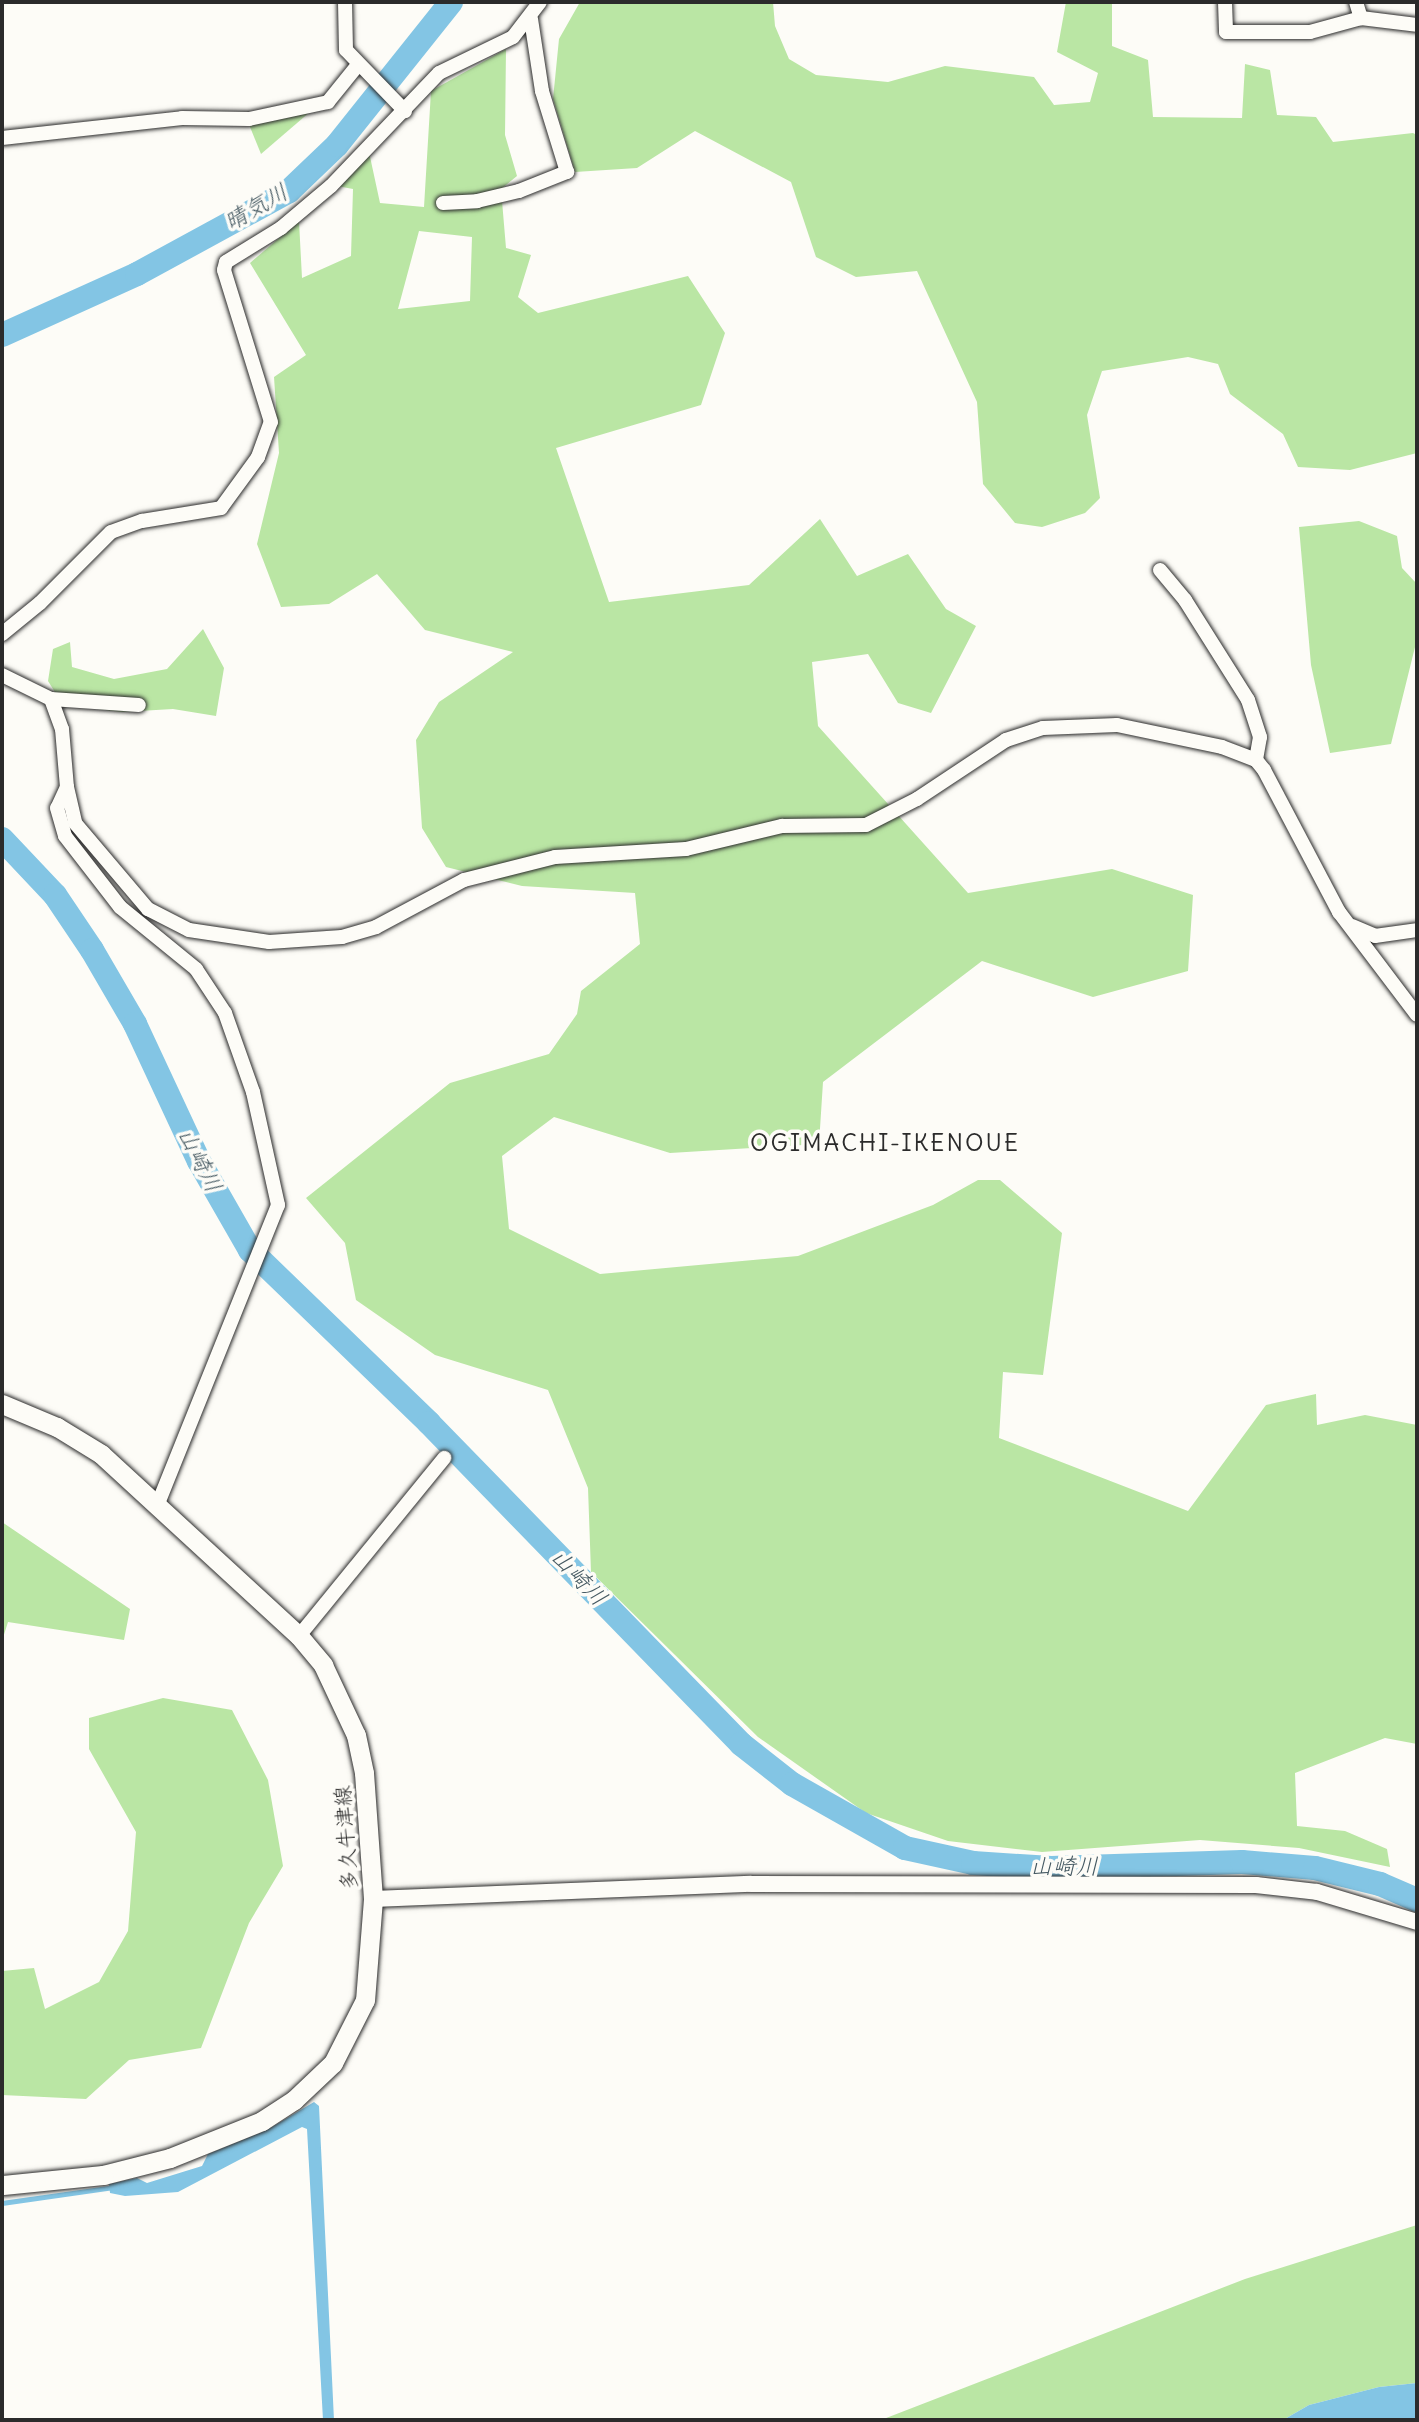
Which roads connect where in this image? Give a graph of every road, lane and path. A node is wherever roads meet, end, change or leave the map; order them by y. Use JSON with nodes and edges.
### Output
{"nodes":[{"id":1,"x":345,"y":2,"type":"edge"},
{"id":2,"x":540,"y":2,"type":"edge"},
{"id":3,"x":1225,"y":2,"type":"edge"},
{"id":4,"x":1356,"y":2,"type":"edge"},
{"id":5,"x":1361,"y":18,"type":"junction"},
{"id":6,"x":531,"y":19,"type":"junction"},
{"id":7,"x":1417,"y":25,"type":"edge"},
{"id":8,"x":357,"y":65,"type":"junction"},
{"id":9,"x":405,"y":111,"type":"junction"},
{"id":10,"x":2,"y":138,"type":"edge"},
{"id":11,"x":443,"y":202,"type":"dead end"},
{"id":12,"x":1160,"y":570,"type":"dead end"},
{"id":13,"x":2,"y":634,"type":"edge"},
{"id":14,"x":2,"y":676,"type":"edge"},
{"id":15,"x":51,"y":699,"type":"junction"},
{"id":16,"x":139,"y":705,"type":"dead end"},
{"id":17,"x":1256,"y":760,"type":"junction"},
{"id":18,"x":66,"y":788,"type":"junction"},
{"id":19,"x":1352,"y":926,"type":"junction"},
{"id":20,"x":1417,"y":930,"type":"edge"},
{"id":21,"x":1417,"y":1015,"type":"edge"},
{"id":22,"x":2,"y":1404,"type":"edge"},
{"id":23,"x":444,"y":1458,"type":"dead end"},
{"id":24,"x":158,"y":1503,"type":"junction"},
{"id":25,"x":299,"y":1636,"type":"junction"},
{"id":26,"x":373,"y":1899,"type":"junction"},
{"id":27,"x":1417,"y":1922,"type":"edge"},
{"id":28,"x":2,"y":2185,"type":"edge"}],
"edges":[{"from":1,"to":8,"type":"street"},
{"from":2,"to":6,"type":"street"},
{"from":3,"to":5,"type":"street"},
{"from":4,"to":5,"type":"street"},
{"from":5,"to":7,"type":"street"},
{"from":6,"to":9,"type":"street"},
{"from":6,"to":11,"type":"street"},
{"from":8,"to":9,"type":"street"},
{"from":8,"to":10,"type":"street"},
{"from":9,"to":13,"type":"street"},
{"from":12,"to":17,"type":"street"},
{"from":14,"to":15,"type":"street"},
{"from":15,"to":16,"type":"street"},
{"from":15,"to":18,"type":"street"},
{"from":17,"to":18,"type":"street"},
{"from":17,"to":19,"type":"street"},
{"from":18,"to":24,"type":"street"},
{"from":19,"to":20,"type":"street"},
{"from":19,"to":21,"type":"street"},
{"from":22,"to":24,"type":"main road","name":"多久牛津線"},
{"from":23,"to":25,"type":"street"},
{"from":24,"to":25,"type":"main road","name":"多久牛津線"},
{"from":25,"to":26,"type":"main road","name":"多久牛津線"},
{"from":26,"to":27,"type":"street"},
{"from":26,"to":28,"type":"main road","name":"多久牛津線"}]}
